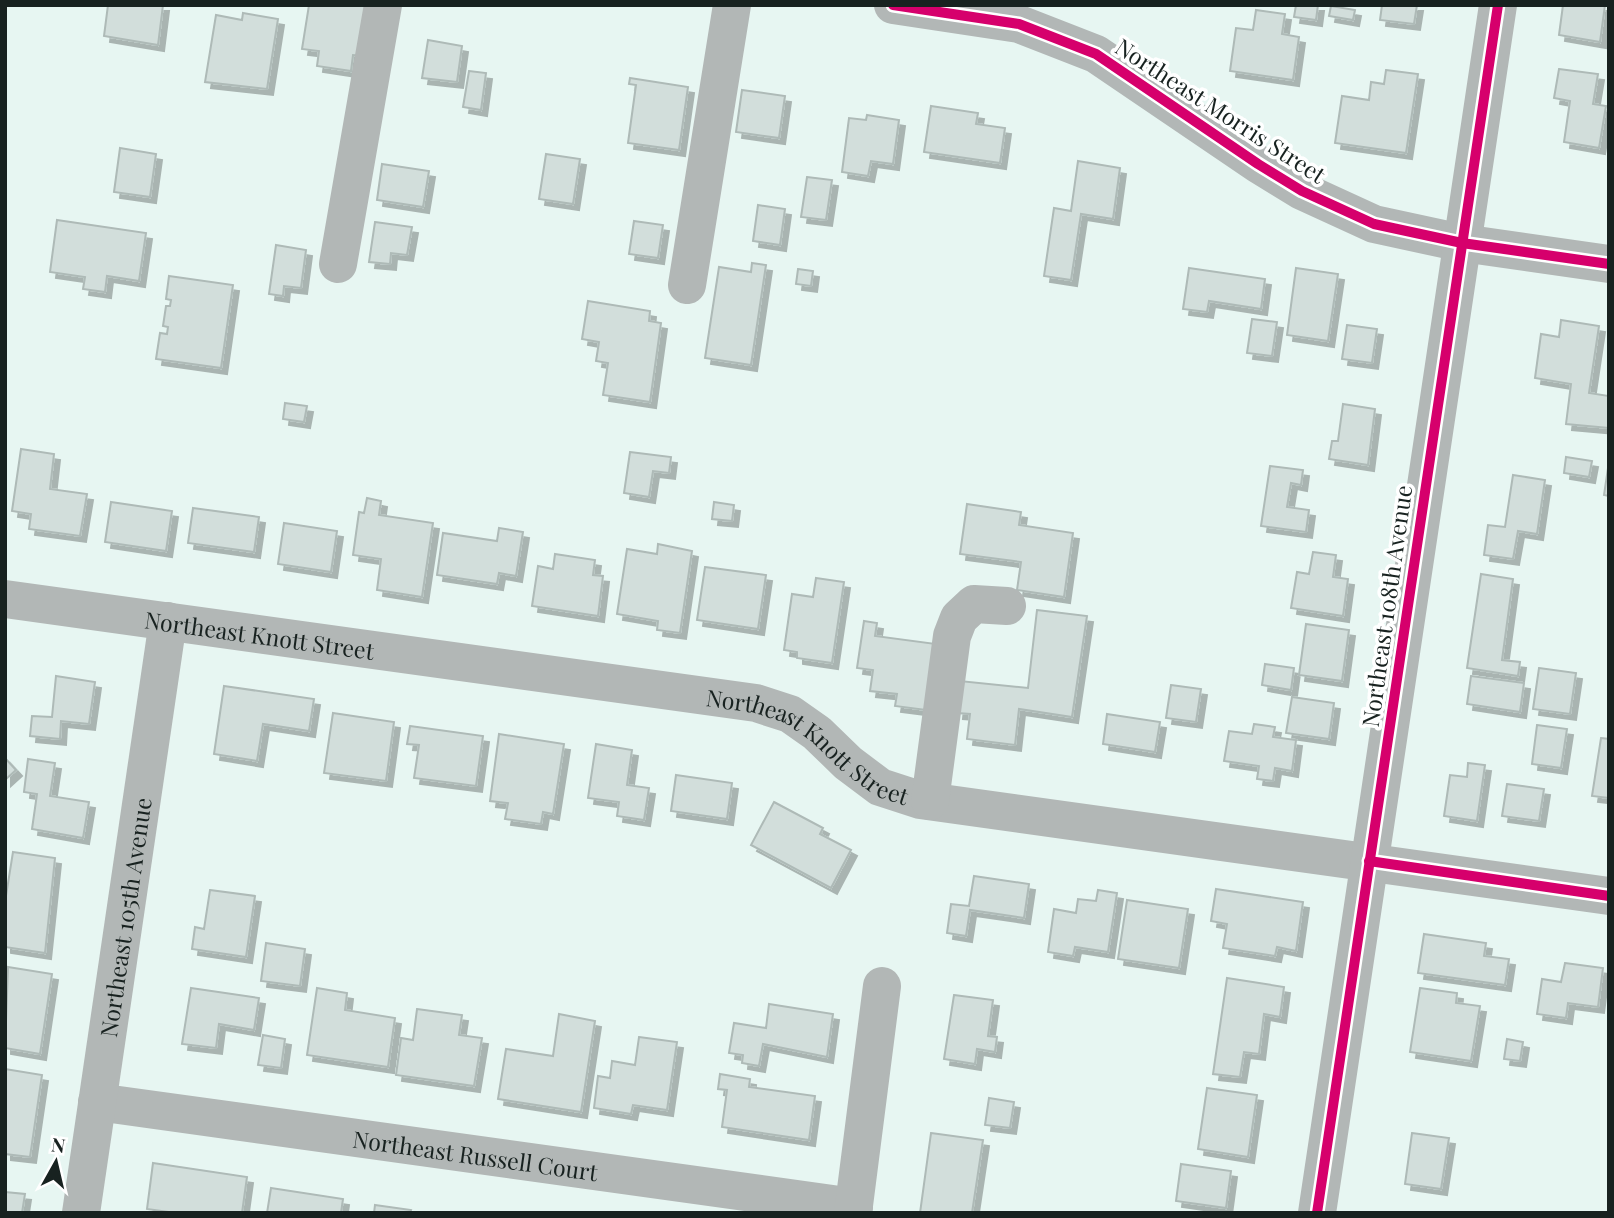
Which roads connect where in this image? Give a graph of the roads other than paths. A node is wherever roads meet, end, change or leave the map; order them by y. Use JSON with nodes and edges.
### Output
{"nodes":[{"id":1,"x":383,"y":5,"type":"edge"},
{"id":2,"x":732,"y":5,"type":"edge"},
{"id":3,"x":893,"y":5,"type":"edge"},
{"id":4,"x":1498,"y":5,"type":"edge"},
{"id":5,"x":1462,"y":243,"type":"junction"},
{"id":6,"x":338,"y":264,"type":"dead end"},
{"id":7,"x":1609,"y":264,"type":"edge"},
{"id":8,"x":687,"y":285,"type":"dead end"},
{"id":9,"x":5,"y":599,"type":"edge"},
{"id":10,"x":1007,"y":606,"type":"dead end"},
{"id":11,"x":168,"y":621,"type":"junction"},
{"id":12,"x":930,"y":801,"type":"junction"},
{"id":13,"x":1369,"y":861,"type":"junction"},
{"id":14,"x":1609,"y":896,"type":"edge"},
{"id":15,"x":882,"y":986,"type":"dead end"},
{"id":16,"x":97,"y":1102,"type":"junction"},
{"id":17,"x":853,"y":1210,"type":"edge"},
{"id":18,"x":81,"y":1213,"type":"edge"},
{"id":19,"x":1317,"y":1213,"type":"edge"}],
"edges":[{"from":1,"to":6,"type":"street"},
{"from":2,"to":8,"type":"street"},
{"from":3,"to":5,"type":"street","name":"Northeast Morris Street"},
{"from":4,"to":5,"type":"street","name":"Northeast 108th Avenue"},
{"from":5,"to":7,"type":"street","name":"Northeast Morris Street"},
{"from":5,"to":13,"type":"street","name":"Northeast 108th Avenue"},
{"from":9,"to":11,"type":"street","name":"Northeast Knott Street"},
{"from":10,"to":12,"type":"street"},
{"from":11,"to":12,"type":"street","name":"Northeast Knott Street"},
{"from":11,"to":16,"type":"street","name":"Northeast 105th Avenue"},
{"from":12,"to":13,"type":"street","name":"Northeast Knott Street"},
{"from":13,"to":14,"type":"street","name":"Northeast Knott Street"},
{"from":13,"to":19,"type":"street","name":"Northeast 108th Avenue"},
{"from":15,"to":17,"type":"street"},
{"from":16,"to":17,"type":"street","name":"Northeast Russell Court"},
{"from":16,"to":18,"type":"street","name":"Northeast 105th Avenue"}]}
